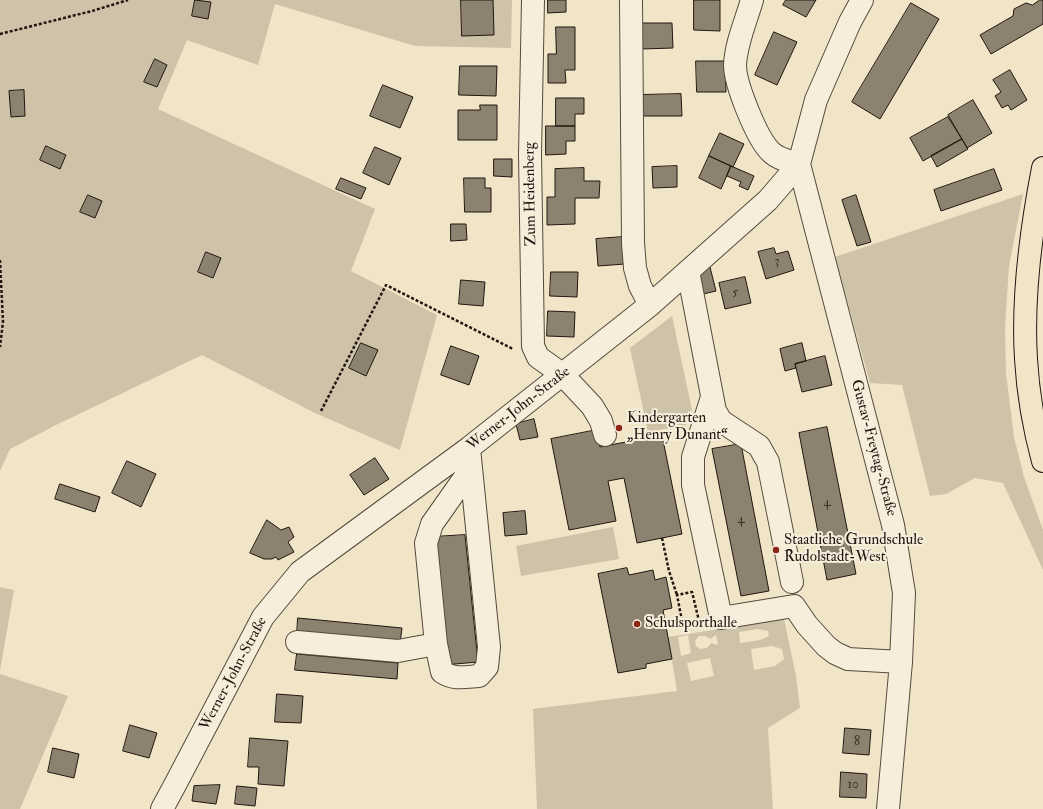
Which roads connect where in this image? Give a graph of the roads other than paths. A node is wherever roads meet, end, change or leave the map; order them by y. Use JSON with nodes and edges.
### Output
{"nodes":[{"id":1,"x":533,"y":0,"type":"edge"},
{"id":2,"x":631,"y":0,"type":"edge"},
{"id":3,"x":752,"y":0,"type":"edge"},
{"id":4,"x":862,"y":0,"type":"edge"},
{"id":5,"x":799,"y":164,"type":"junction"},
{"id":6,"x":1043,"y":168,"type":"edge"},
{"id":7,"x":688,"y":271,"type":"junction"},
{"id":8,"x":650,"y":305,"type":"junction"},
{"id":9,"x":562,"y":374,"type":"junction"},
{"id":10,"x":712,"y":397,"type":"junction"},
{"id":11,"x":604,"y":435,"type":"dead end"},
{"id":12,"x":469,"y":448,"type":"junction"},
{"id":13,"x":1043,"y":461,"type":"edge"},
{"id":14,"x":470,"y":470,"type":"junction"},
{"id":15,"x":792,"y":582,"type":"dead end"},
{"id":16,"x":297,"y":642,"type":"dead end"},
{"id":17,"x":436,"y":644,"type":"junction"},
{"id":18,"x":901,"y":662,"type":"junction"},
{"id":19,"x":162,"y":809,"type":"edge"},
{"id":20,"x":888,"y":809,"type":"edge"}],
"edges":[{"from":1,"to":9,"type":"street","name":"Zum Heidenberg"},
{"from":2,"to":8,"type":"street"},
{"from":3,"to":5,"type":"street"},
{"from":4,"to":5,"type":"street","name":"Werner-John-Straße"},
{"from":5,"to":7,"type":"street","name":"Werner-John-Straße"},
{"from":5,"to":18,"type":"street","name":"Gustav-Freytag-Straße"},
{"from":6,"to":13,"type":"main road"},
{"from":7,"to":8,"type":"street","name":"Werner-John-Straße"},
{"from":7,"to":10,"type":"street"},
{"from":8,"to":9,"type":"street","name":"Werner-John-Straße"},
{"from":9,"to":11,"type":"street"},
{"from":9,"to":12,"type":"street","name":"Werner-John-Straße"},
{"from":10,"to":15,"type":"street"},
{"from":10,"to":18,"type":"street"},
{"from":12,"to":14,"type":"street"},
{"from":12,"to":19,"type":"street","name":"Werner-John-Straße"},
{"from":14,"to":17,"type":"street"},
{"from":14,"to":17,"type":"street"},
{"from":16,"to":17,"type":"street"},
{"from":18,"to":20,"type":"street","name":"Gustav-Freytag-Straße"}]}
